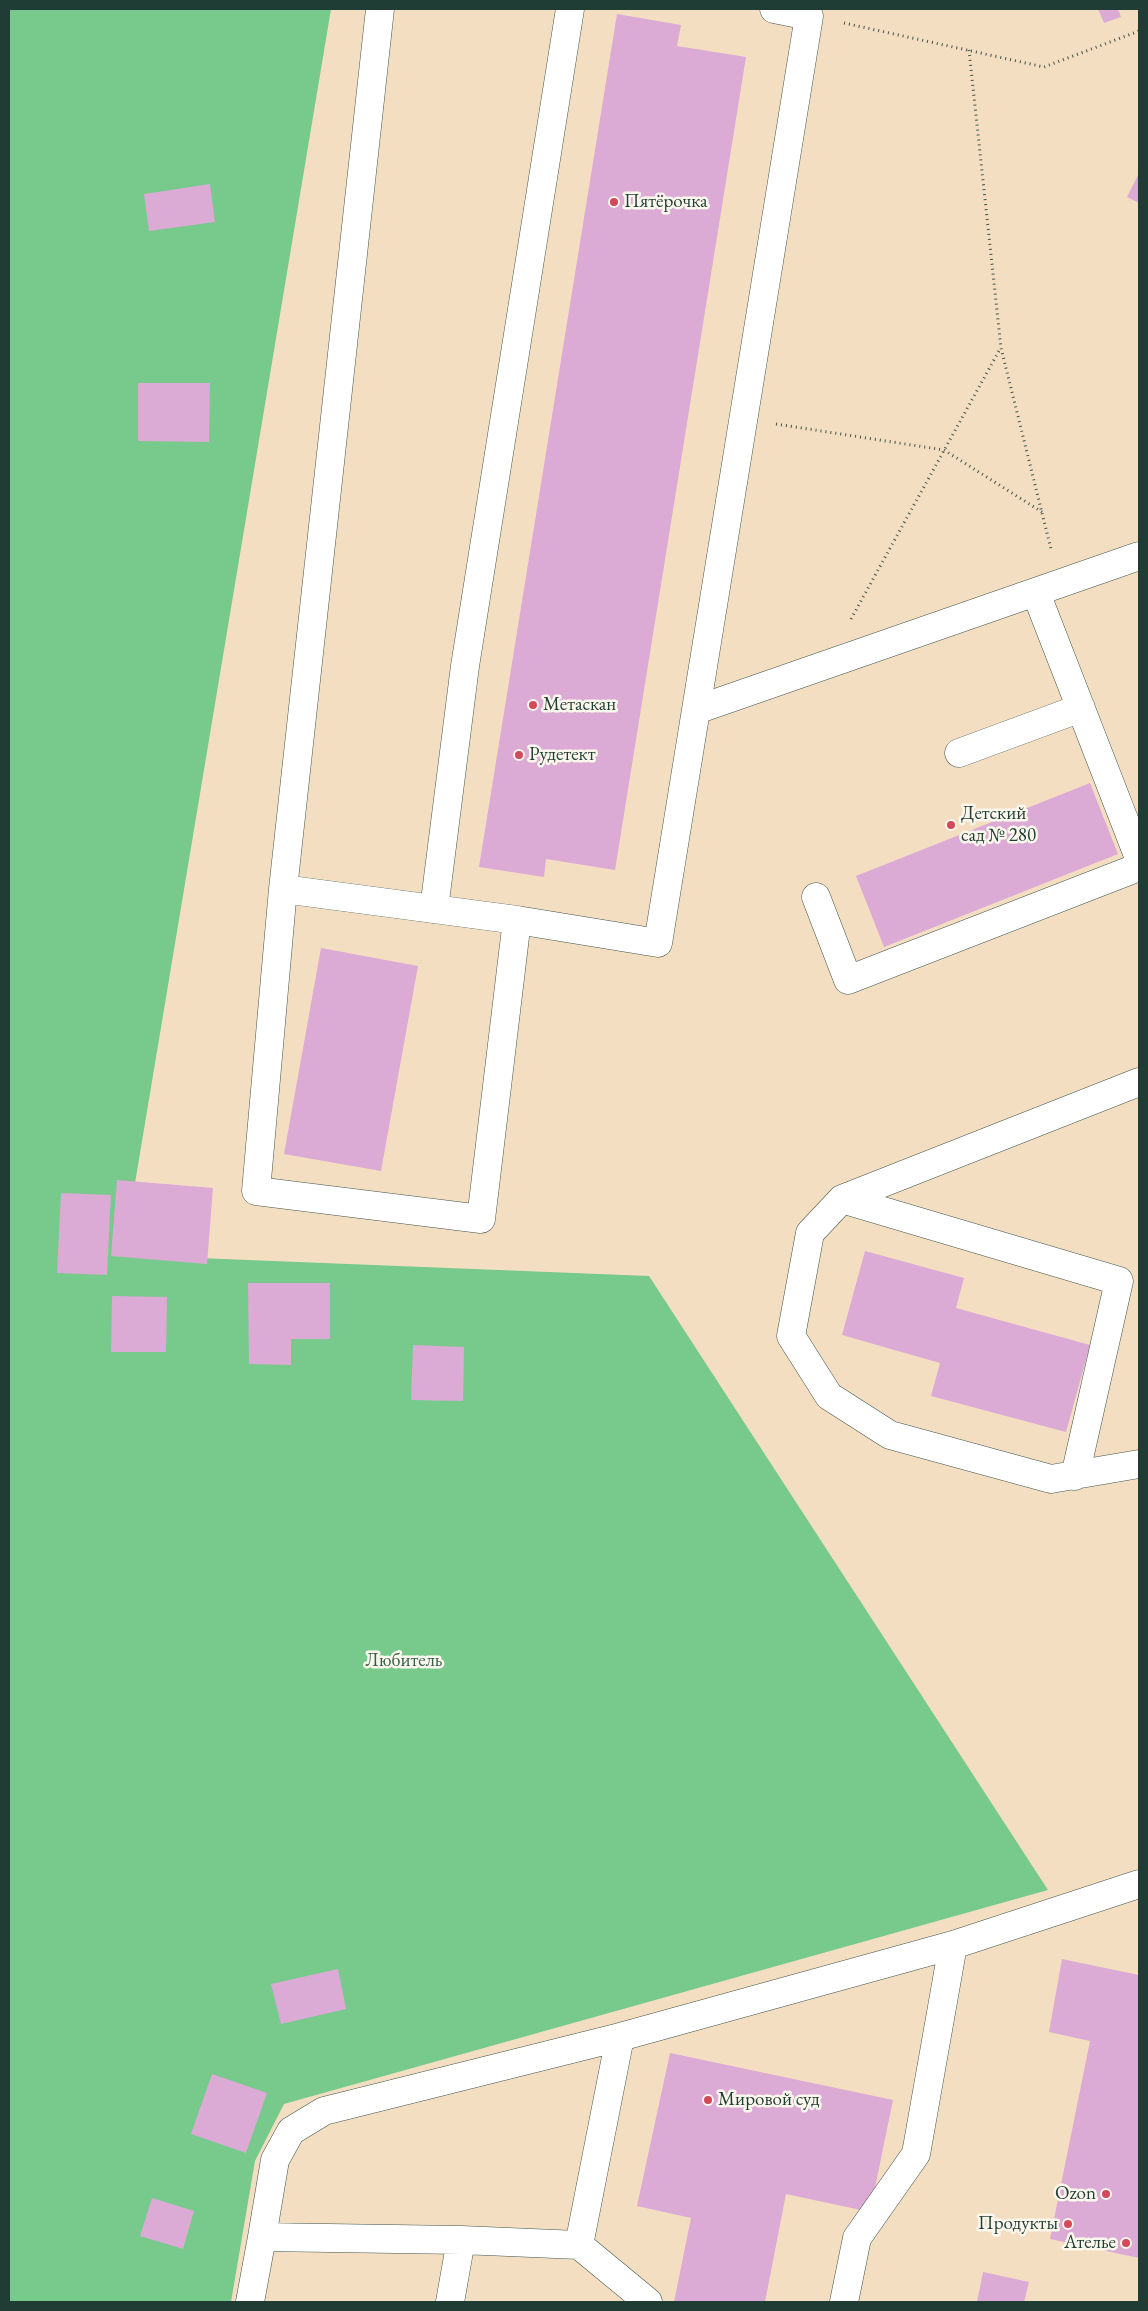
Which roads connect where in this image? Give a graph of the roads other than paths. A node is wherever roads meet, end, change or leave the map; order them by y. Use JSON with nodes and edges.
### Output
{"nodes":[{"id":1,"x":380,"y":9,"type":"edge"},
{"id":2,"x":570,"y":9,"type":"edge"},
{"id":3,"x":774,"y":9,"type":"edge"},
{"id":4,"x":1139,"y":556,"type":"edge"},
{"id":5,"x":1048,"y":588,"type":"junction"},
{"id":6,"x":1081,"y":708,"type":"junction"},
{"id":7,"x":696,"y":710,"type":"junction"},
{"id":8,"x":959,"y":753,"type":"dead end"},
{"id":9,"x":1139,"y":858,"type":"edge"},
{"id":10,"x":1139,"y":868,"type":"edge"},
{"id":11,"x":283,"y":889,"type":"junction"},
{"id":12,"x":816,"y":897,"type":"dead end"},
{"id":13,"x":434,"y":909,"type":"junction"},
{"id":14,"x":518,"y":920,"type":"junction"},
{"id":15,"x":1139,"y":1082,"type":"edge"},
{"id":16,"x":842,"y":1199,"type":"junction"},
{"id":17,"x":1139,"y":1464,"type":"edge"},
{"id":18,"x":1075,"y":1476,"type":"junction"},
{"id":19,"x":1139,"y":1884,"type":"edge"},
{"id":20,"x":953,"y":1945,"type":"junction"},
{"id":21,"x":620,"y":2037,"type":"junction"},
{"id":22,"x":262,"y":2237,"type":"junction"},
{"id":23,"x":461,"y":2240,"type":"junction"},
{"id":24,"x":579,"y":2245,"type":"junction"},
{"id":25,"x":250,"y":2302,"type":"edge"},
{"id":26,"x":450,"y":2302,"type":"edge"},
{"id":27,"x":648,"y":2302,"type":"edge"},
{"id":28,"x":844,"y":2302,"type":"edge"}],
"edges":[{"from":1,"to":11,"type":"lane"},
{"from":2,"to":13,"type":"lane"},
{"from":3,"to":7,"type":"lane"},
{"from":4,"to":5,"type":"lane"},
{"from":5,"to":6,"type":"lane"},
{"from":5,"to":7,"type":"lane"},
{"from":6,"to":8,"type":"lane"},
{"from":6,"to":9,"type":"lane"},
{"from":7,"to":14,"type":"lane"},
{"from":10,"to":12,"type":"lane"},
{"from":11,"to":13,"type":"lane"},
{"from":11,"to":14,"type":"lane"},
{"from":13,"to":14,"type":"lane"},
{"from":15,"to":16,"type":"lane"},
{"from":16,"to":18,"type":"lane"},
{"from":16,"to":18,"type":"lane"},
{"from":17,"to":18,"type":"lane"},
{"from":19,"to":20,"type":"lane"},
{"from":20,"to":21,"type":"lane"},
{"from":20,"to":28,"type":"lane"},
{"from":21,"to":22,"type":"lane"},
{"from":21,"to":24,"type":"lane"},
{"from":22,"to":23,"type":"lane"},
{"from":22,"to":25,"type":"lane"},
{"from":23,"to":24,"type":"lane"},
{"from":23,"to":26,"type":"lane"},
{"from":24,"to":27,"type":"lane"}]}
